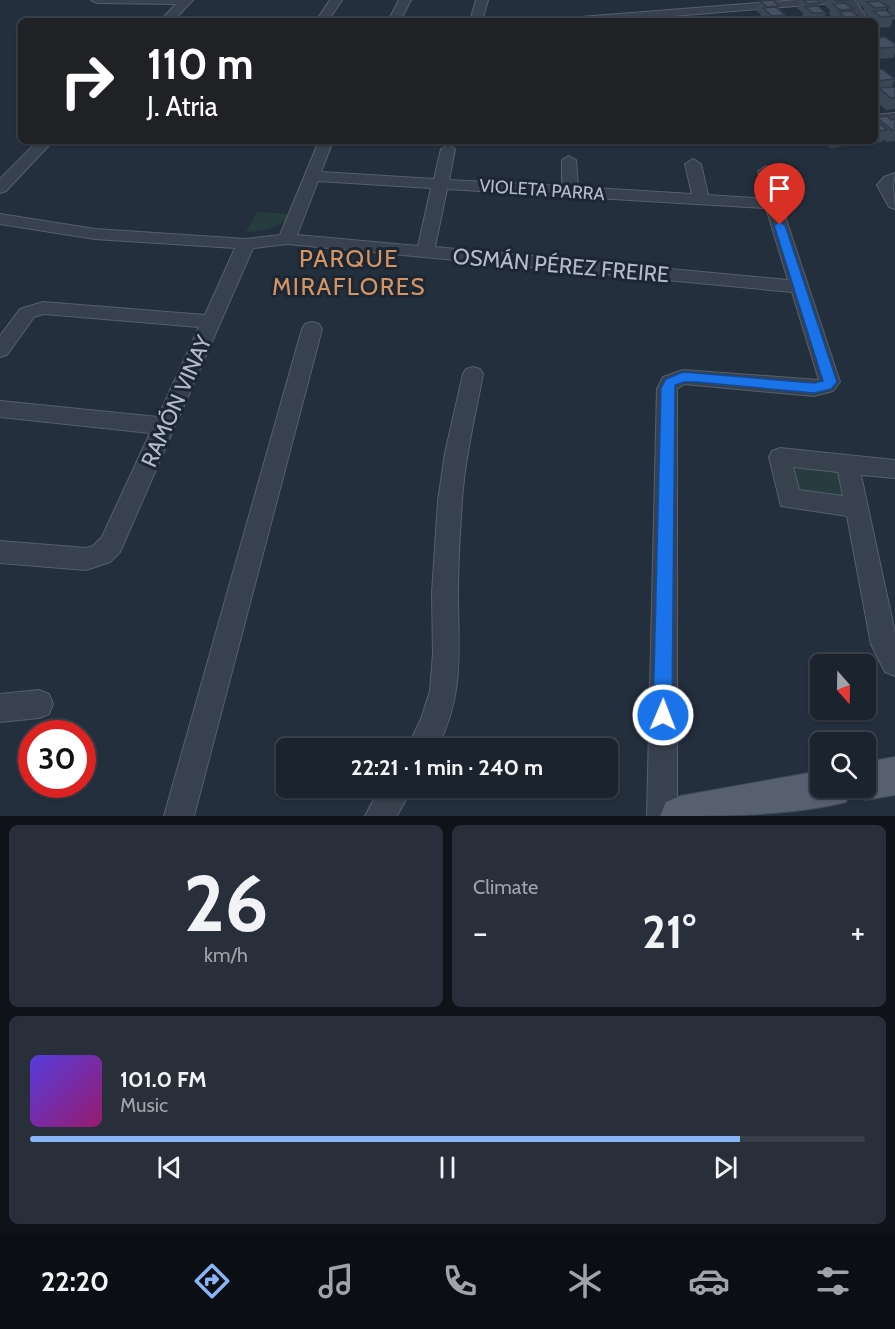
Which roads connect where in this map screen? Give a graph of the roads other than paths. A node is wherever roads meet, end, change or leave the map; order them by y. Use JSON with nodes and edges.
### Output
{"nodes":[{"id":1,"x":97,"y":0,"type":"edge"},
{"id":2,"x":336,"y":0,"type":"edge"},
{"id":3,"x":405,"y":0,"type":"edge"},
{"id":4,"x":482,"y":0,"type":"edge"},
{"id":5,"x":840,"y":0,"type":"edge"},
{"id":6,"x":849,"y":0,"type":"edge"},
{"id":7,"x":186,"y":1,"type":"edge"},
{"id":8,"x":759,"y":3,"type":"edge"},
{"id":9,"x":718,"y":15,"type":"edge"},
{"id":10,"x":170,"y":18,"type":"edge"},
{"id":11,"x":324,"y":18,"type":"edge"},
{"id":12,"x":396,"y":18,"type":"edge"},
{"id":13,"x":477,"y":18,"type":"edge"},
{"id":14,"x":643,"y":18,"type":"edge"},
{"id":15,"x":860,"y":18,"type":"edge"},
{"id":16,"x":895,"y":117,"type":"edge"},
{"id":17,"x":878,"y":119,"type":"edge"},
{"id":18,"x":43,"y":144,"type":"edge"},
{"id":19,"x":325,"y":144,"type":"edge"},
{"id":20,"x":448,"y":149,"type":"dead end"},
{"id":21,"x":569,"y":160,"type":"dead end"},
{"id":22,"x":693,"y":164,"type":"dead end"},
{"id":23,"x":766,"y":171,"type":"dead end"},
{"id":24,"x":312,"y":176,"type":"junction"},
{"id":25,"x":891,"y":180,"type":"edge"},
{"id":26,"x":440,"y":184,"type":"junction"},
{"id":27,"x":0,"y":188,"type":"edge"},
{"id":28,"x":570,"y":192,"type":"junction"},
{"id":29,"x":701,"y":200,"type":"junction"},
{"id":30,"x":773,"y":204,"type":"junction"},
{"id":31,"x":895,"y":204,"type":"edge"},
{"id":32,"x":0,"y":219,"type":"edge"},
{"id":33,"x":287,"y":239,"type":"junction"},
{"id":34,"x":246,"y":244,"type":"junction"},
{"id":35,"x":425,"y":252,"type":"junction"},
{"id":36,"x":800,"y":287,"type":"junction"},
{"id":37,"x":212,"y":322,"type":"junction"},
{"id":38,"x":312,"y":329,"type":"dead end"},
{"id":39,"x":0,"y":350,"type":"edge"},
{"id":40,"x":473,"y":374,"type":"dead end"},
{"id":41,"x":0,"y":409,"type":"edge"},
{"id":42,"x":165,"y":426,"type":"junction"},
{"id":43,"x":848,"y":464,"type":"junction"},
{"id":44,"x":895,"y":469,"type":"edge"},
{"id":45,"x":857,"y":507,"type":"junction"},
{"id":46,"x":0,"y":552,"type":"edge"},
{"id":47,"x":895,"y":663,"type":"edge"},
{"id":48,"x":39,"y":704,"type":"dead end"},
{"id":49,"x":0,"y":708,"type":"edge"},
{"id":50,"x":428,"y":738,"type":"edge"},
{"id":51,"x":895,"y":776,"type":"edge"},
{"id":52,"x":876,"y":779,"type":"edge"},
{"id":53,"x":810,"y":792,"type":"edge"},
{"id":54,"x":391,"y":798,"type":"edge"},
{"id":55,"x":179,"y":816,"type":"edge"},
{"id":56,"x":380,"y":816,"type":"edge"},
{"id":57,"x":662,"y":816,"type":"edge"},
{"id":58,"x":680,"y":816,"type":"edge"}],
"edges":[{"from":1,"to":7,"type":"street"},
{"from":2,"to":11,"type":"street"},
{"from":3,"to":12,"type":"street"},
{"from":4,"to":13,"type":"street"},
{"from":5,"to":8,"type":"street"},
{"from":6,"to":15,"type":"street"},
{"from":7,"to":10,"type":"street"},
{"from":8,"to":9,"type":"street"},
{"from":9,"to":14,"type":"street"},
{"from":16,"to":17,"type":"street"},
{"from":18,"to":27,"type":"street"},
{"from":19,"to":24,"type":"street"},
{"from":20,"to":26,"type":"street"},
{"from":21,"to":28,"type":"street"},
{"from":22,"to":29,"type":"street"},
{"from":23,"to":30,"type":"street"},
{"from":24,"to":26,"type":"street","name":"VIOLETA PARRA"},
{"from":24,"to":33,"type":"street"},
{"from":25,"to":31,"type":"street"},
{"from":26,"to":28,"type":"street","name":"VIOLETA PARRA"},
{"from":26,"to":35,"type":"street"},
{"from":28,"to":29,"type":"street","name":"VIOLETA PARRA"},
{"from":29,"to":30,"type":"street","name":"VIOLETA PARRA"},
{"from":30,"to":36,"type":"street"},
{"from":32,"to":34,"type":"street","name":"OSMÁN PÉREZ FREIRE"},
{"from":33,"to":34,"type":"street","name":"OSMÁN PÉREZ FREIRE"},
{"from":33,"to":35,"type":"street","name":"OSMÁN PÉREZ FREIRE"},
{"from":34,"to":37,"type":"street","name":"RAMÓN VINAY"},
{"from":35,"to":36,"type":"street","name":"OSMÁN PÉREZ FREIRE"},
{"from":36,"to":57,"type":"street"},
{"from":37,"to":39,"type":"street"},
{"from":37,"to":42,"type":"street","name":"RAMÓN VINAY"},
{"from":38,"to":55,"type":"street"},
{"from":40,"to":50,"type":"street"},
{"from":41,"to":42,"type":"street"},
{"from":42,"to":46,"type":"street","name":"RAMÓN VINAY"},
{"from":43,"to":44,"type":"street"},
{"from":43,"to":45,"type":"street"},
{"from":43,"to":45,"type":"street"},
{"from":45,"to":47,"type":"street"},
{"from":48,"to":49,"type":"street"},
{"from":51,"to":52,"type":"main road"},
{"from":53,"to":58,"type":"main road"},
{"from":54,"to":56,"type":"street"}]}
